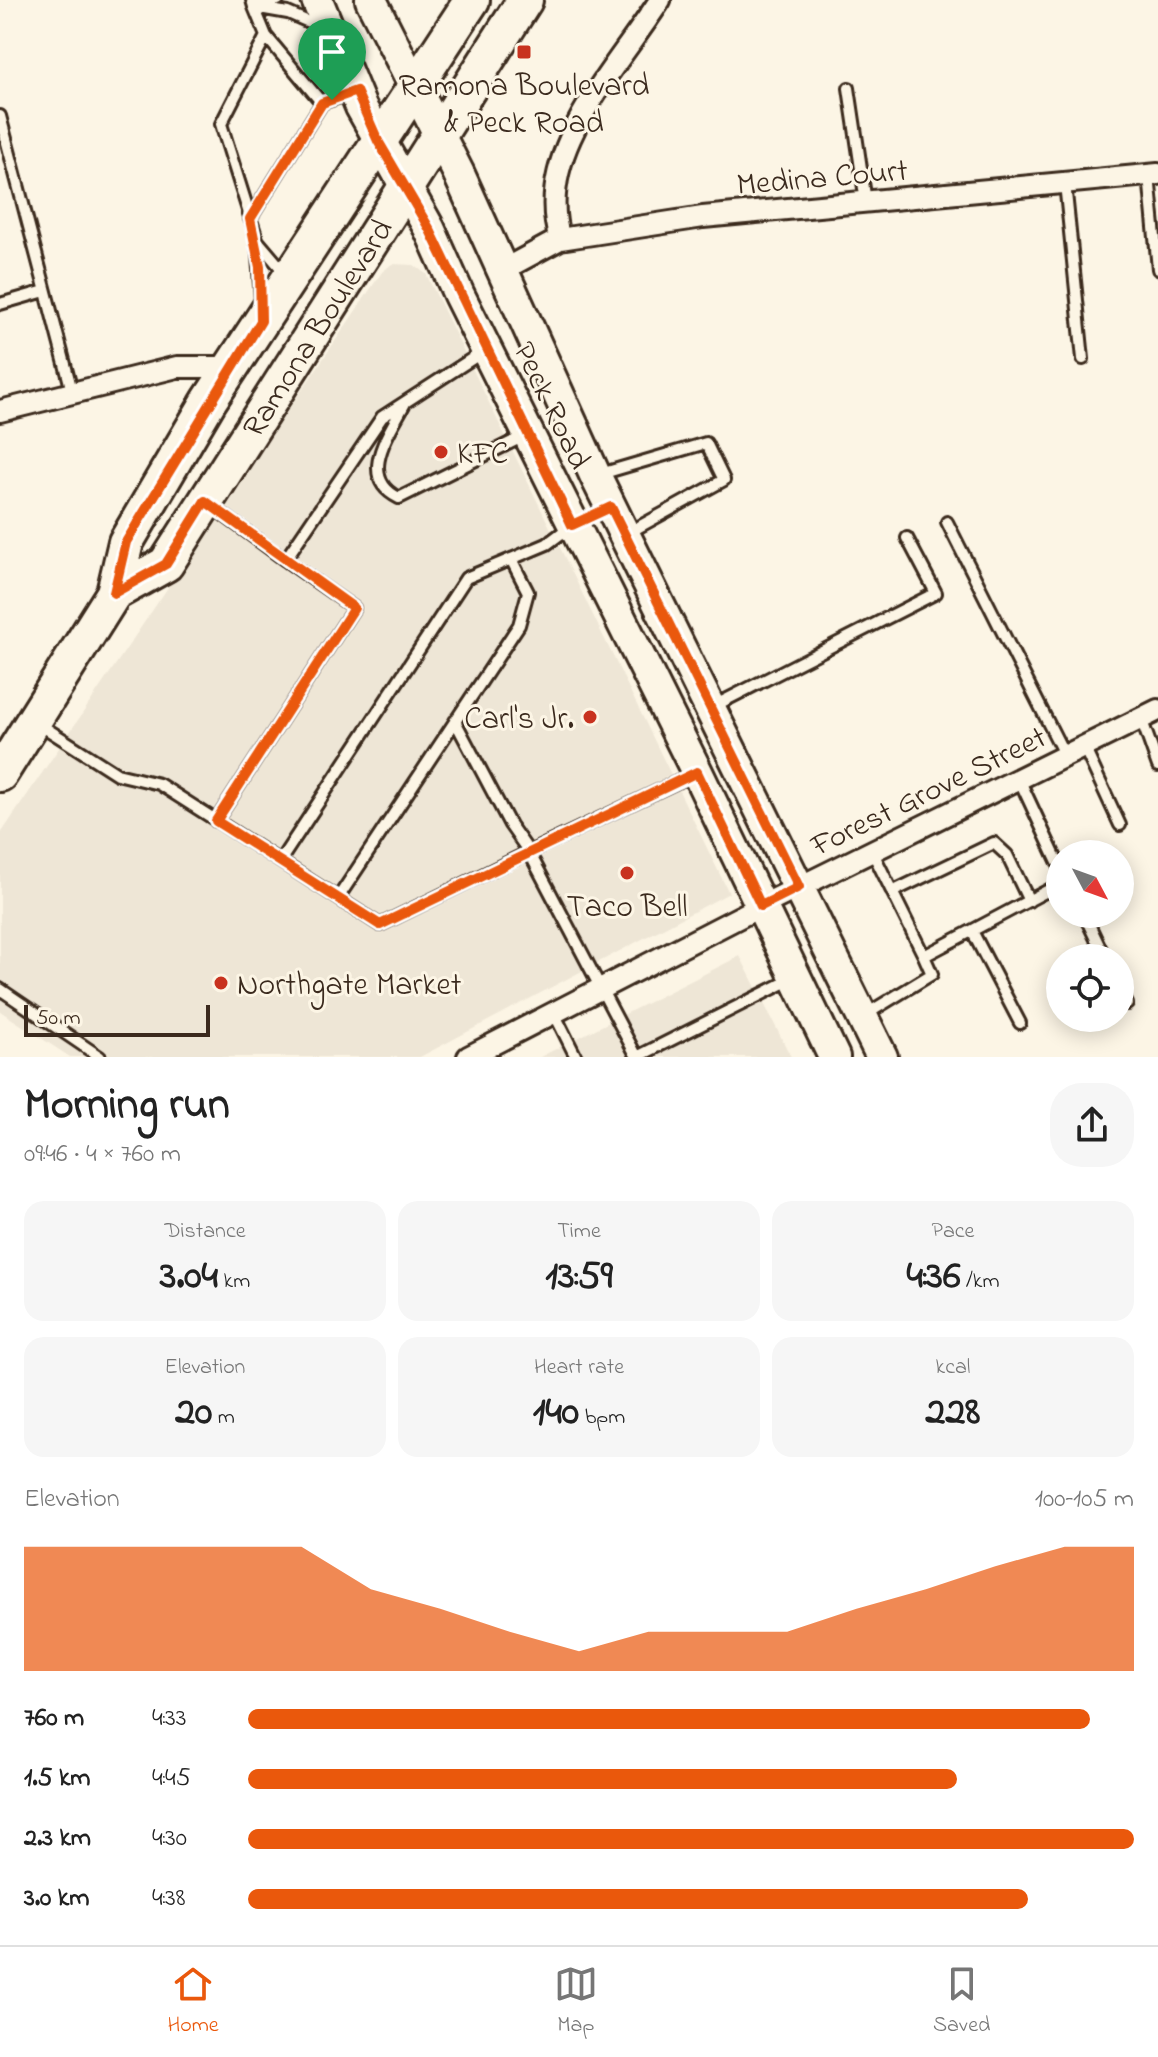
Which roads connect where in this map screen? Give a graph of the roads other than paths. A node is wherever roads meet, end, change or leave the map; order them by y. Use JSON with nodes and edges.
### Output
{"nodes":[{"id":1,"x":278,"y":0,"type":"edge"},
{"id":2,"x":317,"y":0,"type":"edge"},
{"id":3,"x":371,"y":0,"type":"edge"},
{"id":4,"x":472,"y":0,"type":"edge"},
{"id":5,"x":525,"y":0,"type":"edge"},
{"id":6,"x":660,"y":0,"type":"edge"},
{"id":7,"x":253,"y":4,"type":"edge"},
{"id":8,"x":330,"y":31,"type":"junction"},
{"id":9,"x":266,"y":36,"type":"junction"},
{"id":10,"x":415,"y":86,"type":"junction"},
{"id":11,"x":849,"y":88,"type":"dead end"},
{"id":12,"x":356,"y":91,"type":"junction"},
{"id":13,"x":322,"y":103,"type":"junction"},
{"id":14,"x":0,"y":116,"type":"edge"},
{"id":15,"x":439,"y":133,"type":"junction"},
{"id":16,"x":378,"y":141,"type":"junction"},
{"id":17,"x":1153,"y":174,"type":"edge"},
{"id":18,"x":1065,"y":183,"type":"junction"},
{"id":19,"x":407,"y":185,"type":"junction"},
{"id":20,"x":866,"y":202,"type":"junction"},
{"id":21,"x":250,"y":219,"type":"junction"},
{"id":22,"x":257,"y":239,"type":"junction"},
{"id":23,"x":560,"y":239,"type":"junction"},
{"id":24,"x":1158,"y":269,"type":"edge"},
{"id":25,"x":501,"y":271,"type":"junction"},
{"id":26,"x":289,"y":278,"type":"junction"},
{"id":27,"x":45,"y":291,"type":"junction"},
{"id":28,"x":0,"y":304,"type":"edge"},
{"id":29,"x":261,"y":321,"type":"junction"},
{"id":30,"x":486,"y":350,"type":"junction"},
{"id":31,"x":1083,"y":359,"type":"dead end"},
{"id":32,"x":231,"y":367,"type":"junction"},
{"id":33,"x":72,"y":391,"type":"junction"},
{"id":34,"x":406,"y":401,"type":"junction"},
{"id":35,"x":0,"y":411,"type":"edge"},
{"id":36,"x":528,"y":434,"type":"junction"},
{"id":37,"x":595,"y":475,"type":"junction"},
{"id":38,"x":205,"y":501,"type":"junction"},
{"id":39,"x":611,"y":507,"type":"junction"},
{"id":40,"x":947,"y":522,"type":"dead end"},
{"id":41,"x":572,"y":525,"type":"junction"},
{"id":42,"x":624,"y":535,"type":"junction"},
{"id":43,"x":907,"y":538,"type":"dead end"},
{"id":44,"x":511,"y":559,"type":"junction"},
{"id":45,"x":285,"y":560,"type":"junction"},
{"id":46,"x":114,"y":593,"type":"junction"},
{"id":47,"x":710,"y":708,"type":"junction"},
{"id":48,"x":1150,"y":714,"type":"edge"},
{"id":49,"x":34,"y":721,"type":"junction"},
{"id":50,"x":455,"y":721,"type":"junction"},
{"id":51,"x":1074,"y":751,"type":"junction"},
{"id":52,"x":1158,"y":766,"type":"edge"},
{"id":53,"x":697,"y":772,"type":"junction"},
{"id":54,"x":0,"y":774,"type":"edge"},
{"id":55,"x":1019,"y":779,"type":"junction"},
{"id":56,"x":216,"y":821,"type":"junction"},
{"id":57,"x":1120,"y":825,"type":"dead end"},
{"id":58,"x":1047,"y":840,"type":"edge"},
{"id":59,"x":872,"y":851,"type":"junction"},
{"id":60,"x":529,"y":852,"type":"junction"},
{"id":61,"x":280,"y":861,"type":"junction"},
{"id":62,"x":799,"y":887,"type":"junction"},
{"id":63,"x":892,"y":892,"type":"junction"},
{"id":64,"x":1046,"y":892,"type":"edge"},
{"id":65,"x":338,"y":898,"type":"junction"},
{"id":66,"x":1029,"y":901,"type":"junction"},
{"id":67,"x":761,"y":906,"type":"junction"},
{"id":68,"x":972,"y":931,"type":"junction"},
{"id":69,"x":924,"y":956,"type":"junction"},
{"id":70,"x":796,"y":977,"type":"junction"},
{"id":71,"x":0,"y":989,"type":"edge"},
{"id":72,"x":601,"y":989,"type":"junction"},
{"id":73,"x":554,"y":1013,"type":"junction"},
{"id":74,"x":862,"y":1016,"type":"junction"},
{"id":75,"x":1020,"y":1023,"type":"dead end"},
{"id":76,"x":479,"y":1055,"type":"edge"},
{"id":77,"x":100,"y":1057,"type":"edge"},
{"id":78,"x":576,"y":1057,"type":"edge"},
{"id":79,"x":637,"y":1057,"type":"edge"},
{"id":80,"x":834,"y":1057,"type":"edge"},
{"id":81,"x":882,"y":1057,"type":"edge"}],
"edges":[{"from":1,"to":7,"type":"lane"},
{"from":2,"to":8,"type":"main road","name":"Peck Road"},
{"from":3,"to":10,"type":"main road","name":"Peck Road"},
{"from":4,"to":10,"type":"main road","name":"Ramona Boulevard"},
{"from":5,"to":15,"type":"main road","name":"Ramona Boulevard"},
{"from":6,"to":23,"type":"street"},
{"from":7,"to":8,"type":"lane"},
{"from":7,"to":9,"type":"lane"},
{"from":8,"to":12,"type":"main road","name":"Peck Road"},
{"from":9,"to":13,"type":"lane"},
{"from":9,"to":21,"type":"lane"},
{"from":10,"to":15,"type":"main road","name":"Peck Road"},
{"from":10,"to":16,"type":"main road","name":"Ramona Boulevard"},
{"from":11,"to":20,"type":"lane"},
{"from":12,"to":13,"type":"lane"},
{"from":12,"to":16,"type":"main road","name":"Peck Road"},
{"from":13,"to":21,"type":"lane"},
{"from":14,"to":27,"type":"lane"},
{"from":15,"to":19,"type":"main road","name":"Ramona Boulevard"},
{"from":15,"to":25,"type":"main road","name":"Peck Road"},
{"from":16,"to":19,"type":"main road","name":"Peck Road"},
{"from":16,"to":26,"type":"main road","name":"Ramona Boulevard"},
{"from":17,"to":18,"type":"street","name":"Medina Court"},
{"from":17,"to":24,"type":"lane"},
{"from":18,"to":20,"type":"street","name":"Medina Court"},
{"from":18,"to":31,"type":"lane"},
{"from":19,"to":30,"type":"main road","name":"Peck Road"},
{"from":19,"to":38,"type":"main road","name":"Ramona Boulevard"},
{"from":20,"to":23,"type":"street","name":"Medina Court"},
{"from":21,"to":22,"type":"lane"},
{"from":22,"to":26,"type":"lane"},
{"from":22,"to":29,"type":"lane"},
{"from":23,"to":25,"type":"street","name":"Medina Court"},
{"from":25,"to":37,"type":"main road","name":"Peck Road"},
{"from":26,"to":29,"type":"main road","name":"Ramona Boulevard"},
{"from":27,"to":28,"type":"lane"},
{"from":27,"to":33,"type":"lane"},
{"from":29,"to":32,"type":"main road","name":"Ramona Boulevard"},
{"from":30,"to":34,"type":"lane"},
{"from":30,"to":36,"type":"main road","name":"Peck Road"},
{"from":32,"to":33,"type":"street"},
{"from":32,"to":46,"type":"main road","name":"Ramona Boulevard"},
{"from":33,"to":35,"type":"street"},
{"from":34,"to":36,"type":"lane"},
{"from":34,"to":45,"type":"lane"},
{"from":36,"to":41,"type":"main road","name":"Peck Road"},
{"from":37,"to":39,"type":"main road","name":"Peck Road"},
{"from":37,"to":42,"type":"lane"},
{"from":38,"to":45,"type":"lane"},
{"from":38,"to":46,"type":"main road","name":"Ramona Boulevard"},
{"from":39,"to":41,"type":"main road"},
{"from":39,"to":42,"type":"main road","name":"Peck Road"},
{"from":40,"to":51,"type":"lane"},
{"from":41,"to":44,"type":"lane"},
{"from":41,"to":53,"type":"main road","name":"Peck Road"},
{"from":42,"to":47,"type":"main road","name":"Peck Road"},
{"from":43,"to":47,"type":"lane"},
{"from":44,"to":50,"type":"lane"},
{"from":44,"to":61,"type":"lane"},
{"from":45,"to":56,"type":"lane"},
{"from":46,"to":49,"type":"main road","name":"Ramona Boulevard"},
{"from":47,"to":62,"type":"main road","name":"Peck Road"},
{"from":48,"to":51,"type":"street","name":"Forest Grove Street"},
{"from":48,"to":52,"type":"lane"},
{"from":49,"to":54,"type":"main road","name":"Ramona Boulevard"},
{"from":49,"to":56,"type":"lane"},
{"from":50,"to":60,"type":"lane"},
{"from":50,"to":65,"type":"lane"},
{"from":51,"to":55,"type":"street","name":"Forest Grove Street"},
{"from":51,"to":57,"type":"lane"},
{"from":53,"to":60,"type":"lane"},
{"from":53,"to":67,"type":"main road","name":"Peck Road"},
{"from":55,"to":58,"type":"lane"},
{"from":55,"to":59,"type":"street","name":"Forest Grove Street"},
{"from":56,"to":61,"type":"lane"},
{"from":59,"to":62,"type":"street","name":"Forest Grove Street"},
{"from":59,"to":63,"type":"lane"},
{"from":60,"to":65,"type":"lane"},
{"from":60,"to":72,"type":"lane"},
{"from":61,"to":65,"type":"lane"},
{"from":62,"to":67,"type":"street","name":"Forest Grove Street"},
{"from":62,"to":74,"type":"main road","name":"Peck Road"},
{"from":63,"to":66,"type":"lane"},
{"from":63,"to":69,"type":"lane"},
{"from":64,"to":66,"type":"lane"},
{"from":66,"to":68,"type":"lane"},
{"from":67,"to":70,"type":"main road","name":"Peck Road"},
{"from":67,"to":72,"type":"street","name":"Forest Grove Street"},
{"from":68,"to":69,"type":"lane"},
{"from":68,"to":75,"type":"lane"},
{"from":69,"to":74,"type":"lane"},
{"from":70,"to":79,"type":"lane"},
{"from":70,"to":80,"type":"main road","name":"Peck Road"},
{"from":71,"to":77,"type":"lane"},
{"from":72,"to":73,"type":"street","name":"Forest Grove Street"},
{"from":72,"to":79,"type":"lane"},
{"from":73,"to":76,"type":"street","name":"Forest Grove Street"},
{"from":73,"to":78,"type":"lane"},
{"from":74,"to":81,"type":"main road","name":"Peck Road"}]}
